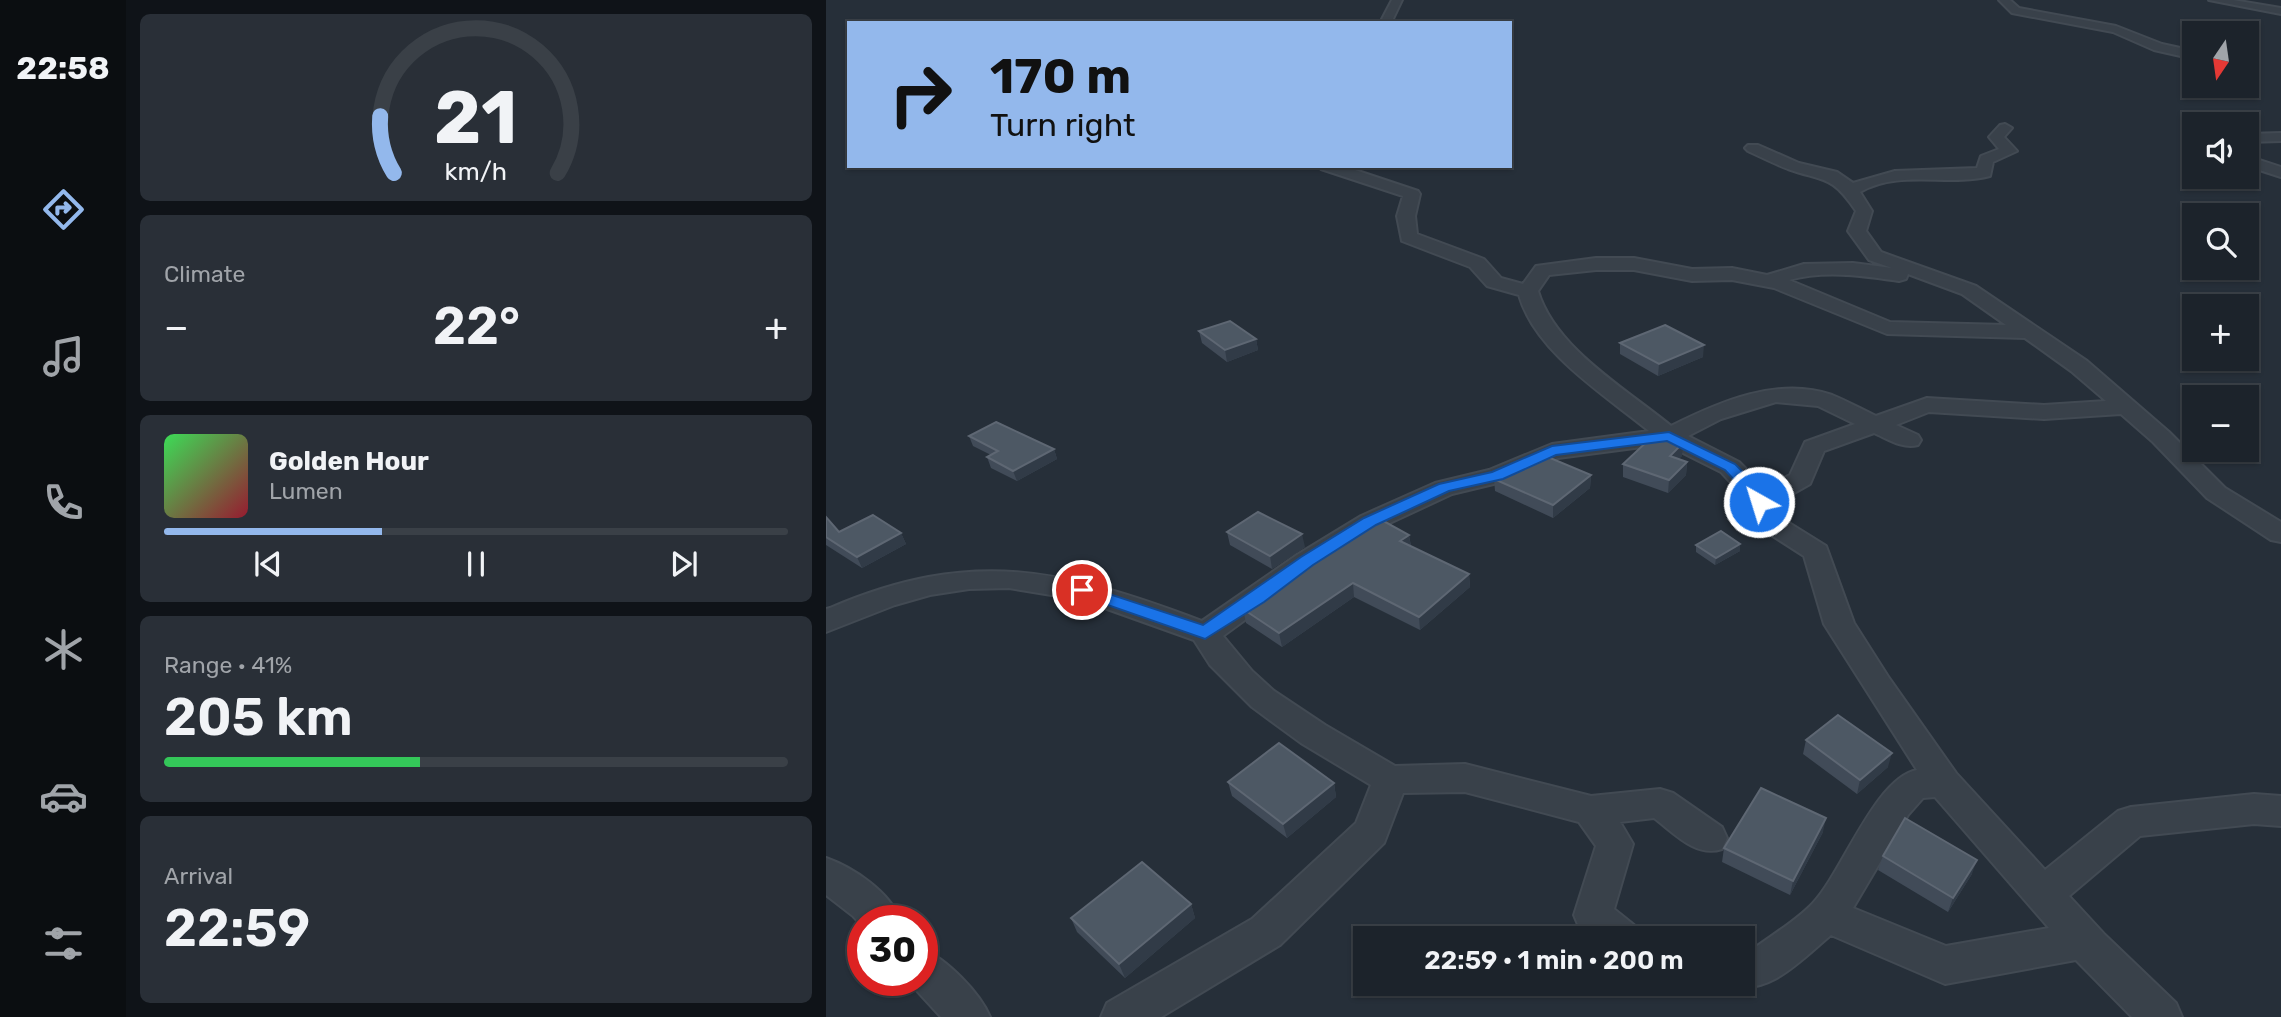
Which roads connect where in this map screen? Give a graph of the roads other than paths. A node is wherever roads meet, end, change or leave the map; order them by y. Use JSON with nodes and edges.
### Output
{"nodes":[{"id":1,"x":1397,"y":0,"type":"edge"},
{"id":2,"x":2004,"y":0,"type":"edge"},
{"id":3,"x":2214,"y":0,"type":"edge"},
{"id":4,"x":2281,"y":11,"type":"edge"},
{"id":5,"x":1386,"y":21,"type":"edge"},
{"id":6,"x":2182,"y":52,"type":"edge"},
{"id":7,"x":2005,"y":128,"type":"dead end"},
{"id":8,"x":2281,"y":137,"type":"edge"},
{"id":9,"x":2259,"y":138,"type":"edge"},
{"id":10,"x":1753,"y":148,"type":"dead end"},
{"id":11,"x":2259,"y":165,"type":"edge"},
{"id":12,"x":1333,"y":168,"type":"edge"},
{"id":13,"x":2281,"y":172,"type":"edge"},
{"id":14,"x":1853,"y":190,"type":"junction"},
{"id":15,"x":1879,"y":257,"type":"junction"},
{"id":16,"x":1840,"y":269,"type":"junction"},
{"id":17,"x":1767,"y":281,"type":"junction"},
{"id":18,"x":1946,"y":282,"type":"junction"},
{"id":19,"x":1528,"y":291,"type":"junction"},
{"id":20,"x":2028,"y":332,"type":"junction"},
{"id":21,"x":2126,"y":407,"type":"junction"},
{"id":22,"x":1872,"y":423,"type":"junction"},
{"id":23,"x":1669,"y":436,"type":"junction"},
{"id":24,"x":1909,"y":440,"type":"dead end"},
{"id":25,"x":1759,"y":502,"type":"junction"},
{"id":26,"x":2281,"y":534,"type":"edge"},
{"id":27,"x":831,"y":612,"type":"edge"},
{"id":28,"x":1205,"y":633,"type":"junction"},
{"id":29,"x":1390,"y":780,"type":"junction"},
{"id":30,"x":1944,"y":783,"type":"junction"},
{"id":31,"x":1591,"y":811,"type":"junction"},
{"id":32,"x":2281,"y":811,"type":"edge"},
{"id":33,"x":1709,"y":838,"type":"dead end"},
{"id":34,"x":826,"y":874,"type":"edge"},
{"id":35,"x":2043,"y":895,"type":"junction"},
{"id":36,"x":868,"y":905,"type":"edge"},
{"id":37,"x":1827,"y":915,"type":"junction"},
{"id":38,"x":1606,"y":926,"type":"edge"},
{"id":39,"x":2084,"y":940,"type":"junction"},
{"id":40,"x":1755,"y":968,"type":"edge"},
{"id":41,"x":938,"y":985,"type":"edge"},
{"id":42,"x":969,"y":1017,"type":"edge"},
{"id":43,"x":1122,"y":1017,"type":"edge"},
{"id":44,"x":2161,"y":1017,"type":"edge"}],
"edges":[{"from":1,"to":5,"type":"street"},
{"from":2,"to":6,"type":"street"},
{"from":3,"to":4,"type":"street"},
{"from":7,"to":14,"type":"street"},
{"from":8,"to":9,"type":"street"},
{"from":10,"to":14,"type":"street"},
{"from":11,"to":13,"type":"street"},
{"from":12,"to":19,"type":"street"},
{"from":14,"to":15,"type":"street"},
{"from":15,"to":16,"type":"street"},
{"from":15,"to":18,"type":"street"},
{"from":16,"to":17,"type":"street"},
{"from":16,"to":18,"type":"street"},
{"from":17,"to":19,"type":"street"},
{"from":17,"to":20,"type":"street"},
{"from":18,"to":20,"type":"street"},
{"from":19,"to":23,"type":"street"},
{"from":20,"to":21,"type":"street"},
{"from":21,"to":22,"type":"street"},
{"from":21,"to":26,"type":"street"},
{"from":22,"to":23,"type":"street"},
{"from":22,"to":24,"type":"street"},
{"from":22,"to":25,"type":"street"},
{"from":23,"to":25,"type":"street"},
{"from":23,"to":28,"type":"street"},
{"from":25,"to":30,"type":"street"},
{"from":27,"to":28,"type":"street"},
{"from":28,"to":29,"type":"street"},
{"from":29,"to":31,"type":"street"},
{"from":29,"to":43,"type":"street"},
{"from":30,"to":35,"type":"street"},
{"from":30,"to":37,"type":"street"},
{"from":31,"to":33,"type":"street"},
{"from":31,"to":38,"type":"street"},
{"from":32,"to":35,"type":"street"},
{"from":34,"to":36,"type":"street"},
{"from":35,"to":39,"type":"street"},
{"from":37,"to":39,"type":"street"},
{"from":37,"to":40,"type":"street"},
{"from":39,"to":44,"type":"street"},
{"from":41,"to":42,"type":"street"}]}
